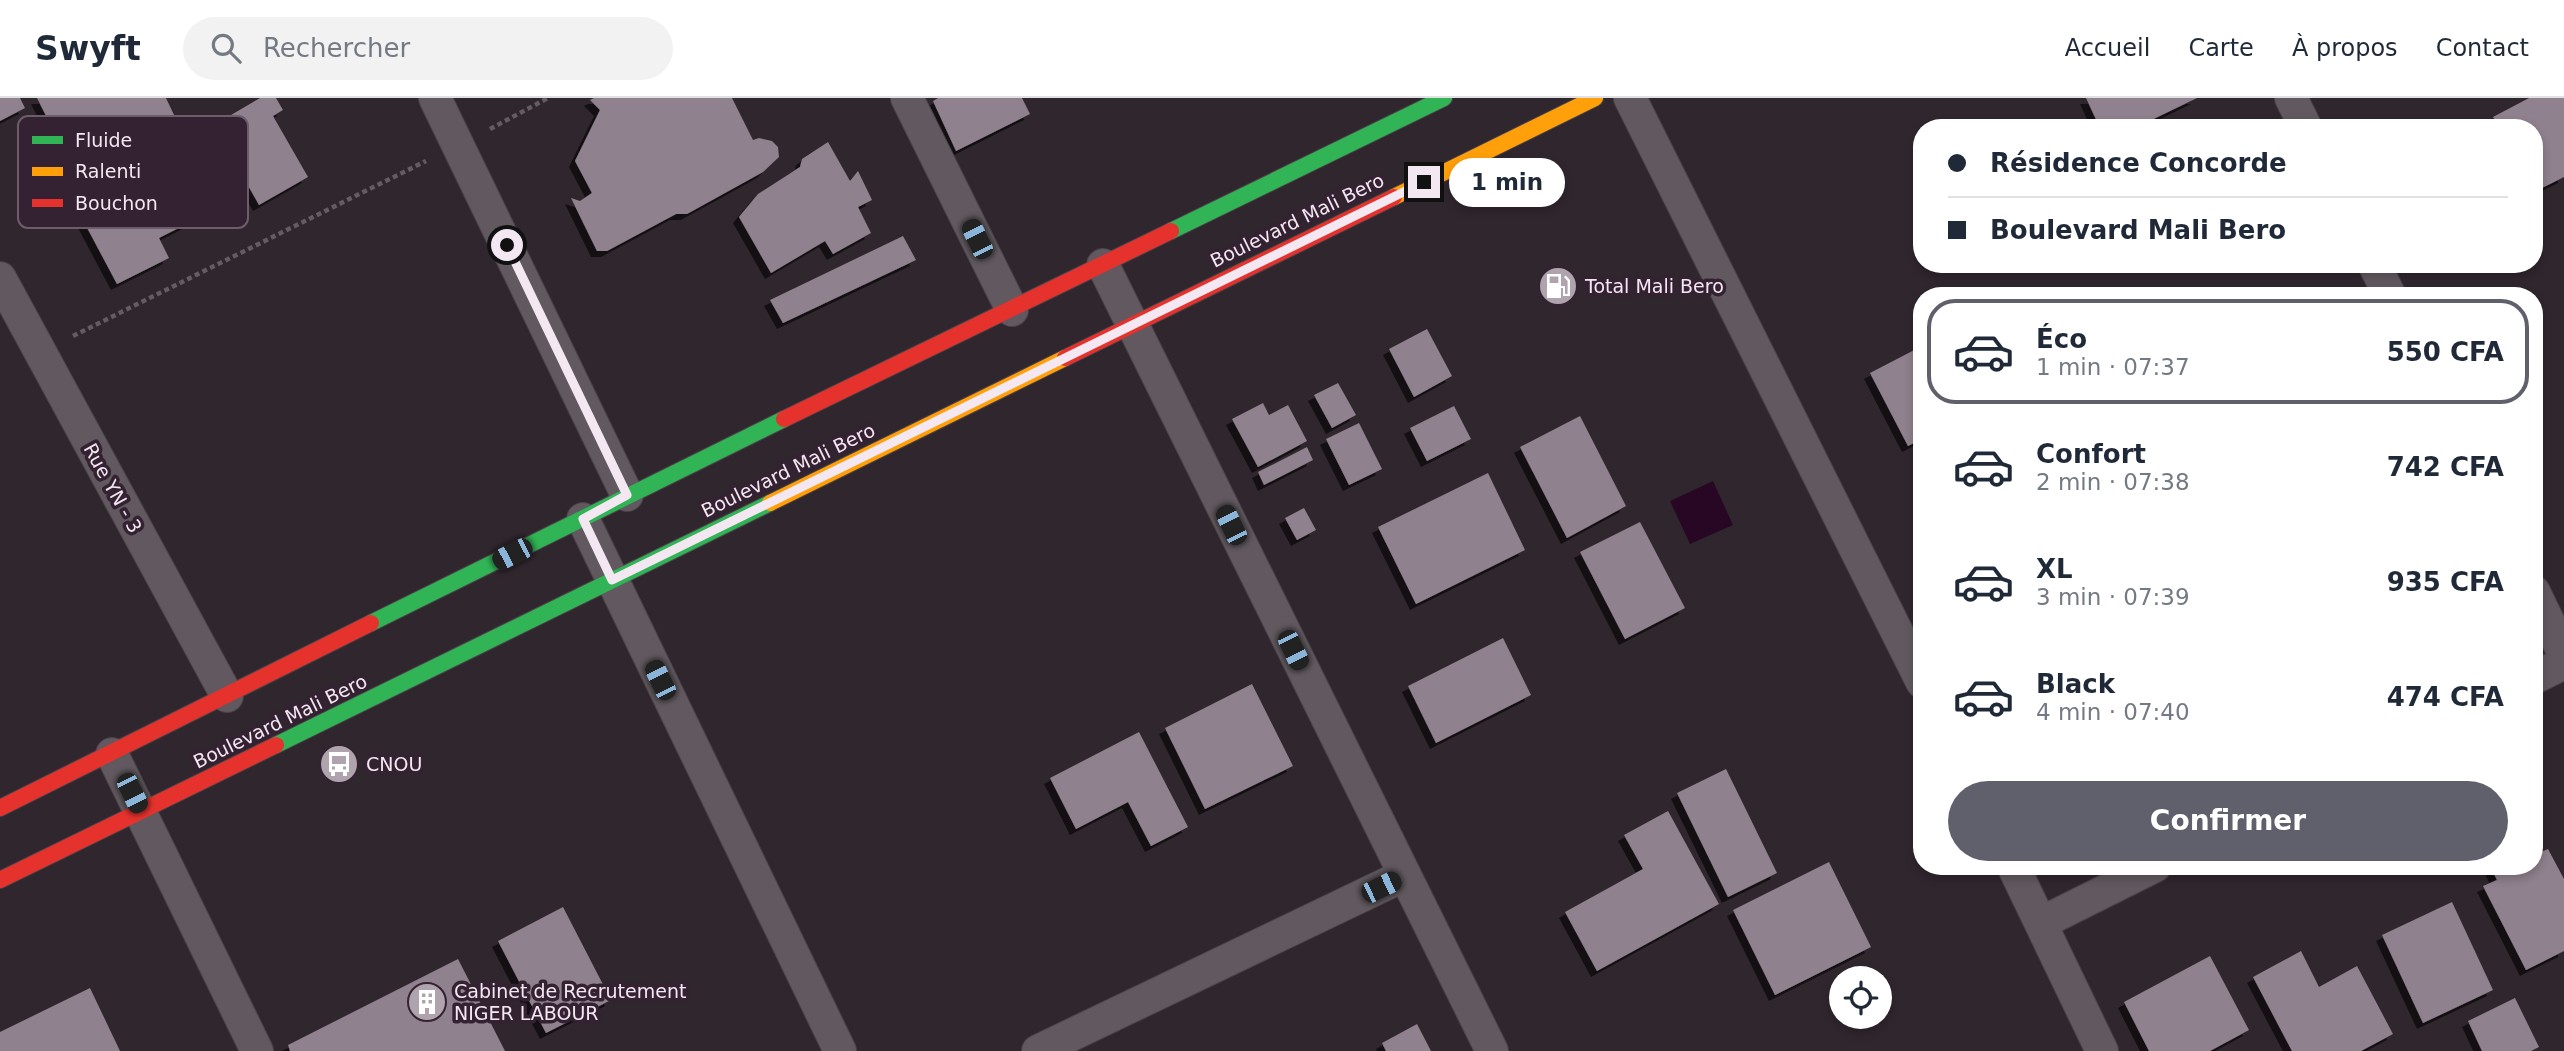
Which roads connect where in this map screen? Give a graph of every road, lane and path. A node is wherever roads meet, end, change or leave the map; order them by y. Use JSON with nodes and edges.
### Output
{"nodes":[{"id":1,"x":435,"y":98,"type":"edge"},
{"id":2,"x":548,"y":98,"type":"edge"},
{"id":3,"x":907,"y":98,"type":"edge"},
{"id":4,"x":1595,"y":98,"type":"edge"},
{"id":5,"x":1630,"y":98,"type":"edge"},
{"id":6,"x":2291,"y":98,"type":"edge"},
{"id":7,"x":1429,"y":101,"type":"edge"},
{"id":8,"x":2302,"y":119,"type":"edge"},
{"id":9,"x":459,"y":145,"type":"junction"},
{"id":10,"x":1103,"y":265,"type":"junction"},
{"id":11,"x":0,"y":278,"type":"edge"},
{"id":12,"x":1012,"y":310,"type":"junction"},
{"id":13,"x":1132,"y":325,"type":"junction"},
{"id":14,"x":39,"y":353,"type":"junction"},
{"id":15,"x":627,"y":495,"type":"junction"},
{"id":16,"x":583,"y":519,"type":"junction"},
{"id":17,"x":612,"y":580,"type":"junction"},
{"id":18,"x":2543,"y":611,"type":"edge"},
{"id":19,"x":1911,"y":634,"type":"edge"},
{"id":20,"x":2564,"y":654,"type":"edge"},
{"id":21,"x":2564,"y":663,"type":"edge"},
{"id":22,"x":2543,"y":674,"type":"edge"},
{"id":23,"x":227,"y":696,"type":"junction"},
{"id":24,"x":112,"y":754,"type":"junction"},
{"id":25,"x":0,"y":808,"type":"edge"},
{"id":26,"x":141,"y":812,"type":"junction"},
{"id":27,"x":1405,"y":875,"type":"junction"},
{"id":28,"x":2017,"y":875,"type":"edge"},
{"id":29,"x":2137,"y":875,"type":"edge"},
{"id":30,"x":0,"y":880,"type":"edge"},
{"id":31,"x":2041,"y":923,"type":"junction"},
{"id":32,"x":257,"y":1051,"type":"edge"},
{"id":33,"x":840,"y":1051,"type":"edge"},
{"id":34,"x":1038,"y":1051,"type":"edge"},
{"id":35,"x":1492,"y":1051,"type":"edge"},
{"id":36,"x":2102,"y":1051,"type":"edge"}],
"edges":[{"from":1,"to":9,"type":"street"},
{"from":2,"to":9,"type":"path"},
{"from":3,"to":12,"type":"street"},
{"from":4,"to":13,"type":"main road","name":"Boulevard Mali Bero"},
{"from":5,"to":19,"type":"street"},
{"from":6,"to":8,"type":"street"},
{"from":7,"to":10,"type":"main road"},
{"from":9,"to":14,"type":"path"},
{"from":9,"to":15,"type":"street"},
{"from":10,"to":12,"type":"main road"},
{"from":10,"to":13,"type":"street"},
{"from":11,"to":14,"type":"street","name":"Rue YN - 3"},
{"from":12,"to":15,"type":"main road"},
{"from":13,"to":17,"type":"main road","name":"Boulevard Mali Bero"},
{"from":13,"to":27,"type":"street"},
{"from":14,"to":23,"type":"street","name":"Rue YN - 3"},
{"from":15,"to":16,"type":"main road"},
{"from":16,"to":17,"type":"street"},
{"from":16,"to":23,"type":"main road"},
{"from":17,"to":26,"type":"main road","name":"Boulevard Mali Bero"},
{"from":17,"to":33,"type":"street"},
{"from":18,"to":20,"type":"street"},
{"from":21,"to":22,"type":"street"},
{"from":23,"to":24,"type":"main road"},
{"from":24,"to":25,"type":"main road"},
{"from":24,"to":26,"type":"street"},
{"from":26,"to":30,"type":"main road","name":"Boulevard Mali Bero"},
{"from":26,"to":32,"type":"street"},
{"from":27,"to":34,"type":"street"},
{"from":27,"to":35,"type":"street"},
{"from":28,"to":31,"type":"street"},
{"from":29,"to":31,"type":"street"},
{"from":31,"to":36,"type":"street"}]}
